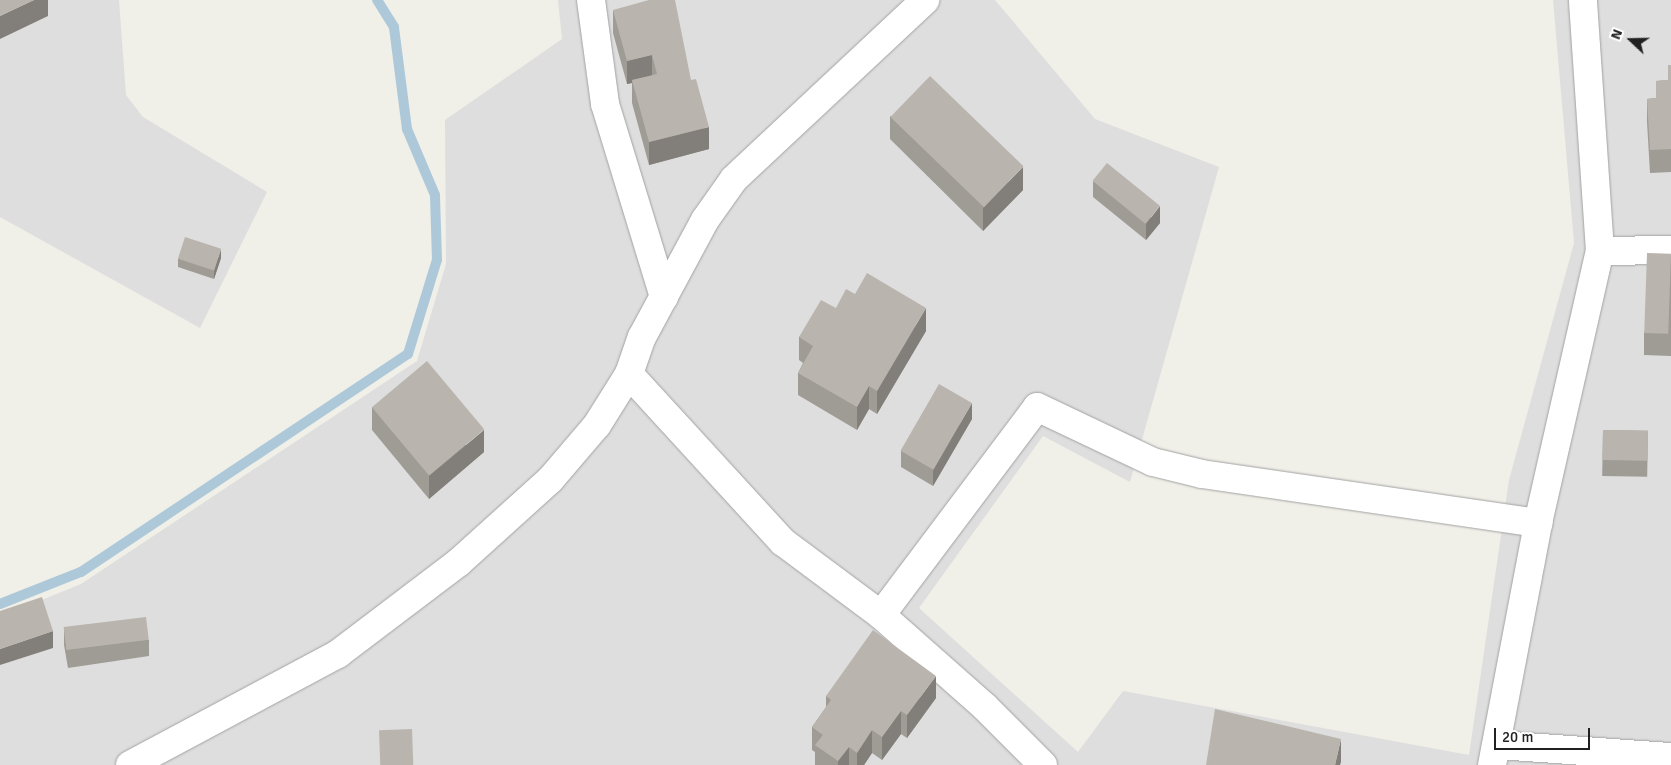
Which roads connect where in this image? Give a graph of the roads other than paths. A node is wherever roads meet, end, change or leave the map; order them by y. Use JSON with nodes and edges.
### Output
{"nodes":[{"id":1,"x":591,"y":0,"type":"edge"},
{"id":2,"x":925,"y":0,"type":"edge"},
{"id":3,"x":1583,"y":0,"type":"edge"},
{"id":4,"x":1671,"y":250,"type":"edge"},
{"id":5,"x":1600,"y":251,"type":"junction"},
{"id":6,"x":664,"y":297,"type":"junction"},
{"id":7,"x":629,"y":374,"type":"junction"},
{"id":8,"x":1538,"y":524,"type":"junction"},
{"id":9,"x":881,"y":615,"type":"junction"},
{"id":10,"x":1495,"y":755,"type":"edge"},
{"id":11,"x":1671,"y":757,"type":"edge"},
{"id":12,"x":130,"y":765,"type":"edge"},
{"id":13,"x":1043,"y":765,"type":"edge"}],
"edges":[{"from":1,"to":6,"type":"street"},
{"from":2,"to":6,"type":"street"},
{"from":3,"to":5,"type":"street"},
{"from":4,"to":5,"type":"street"},
{"from":5,"to":8,"type":"street"},
{"from":6,"to":7,"type":"street"},
{"from":7,"to":9,"type":"street"},
{"from":7,"to":12,"type":"street"},
{"from":8,"to":9,"type":"street"},
{"from":8,"to":10,"type":"street"},
{"from":9,"to":13,"type":"street"},
{"from":10,"to":11,"type":"street"}]}
